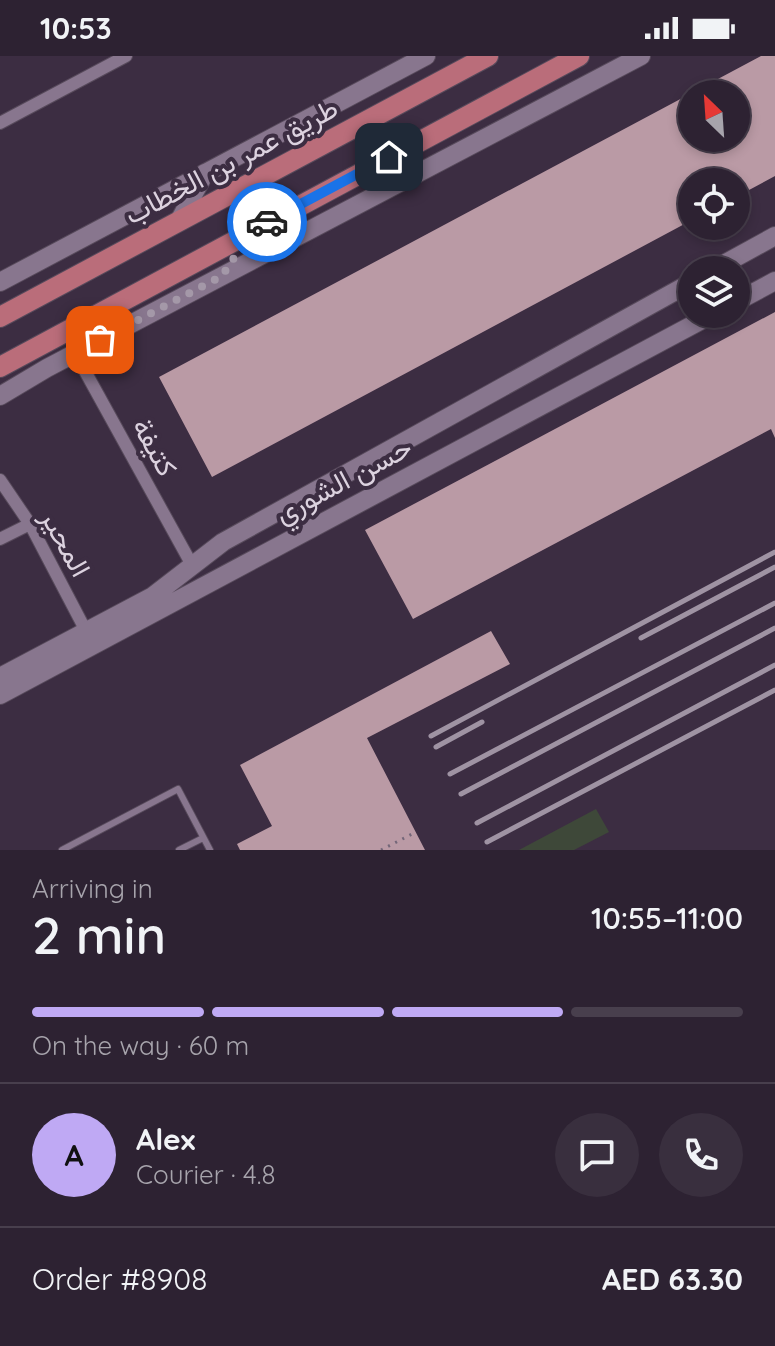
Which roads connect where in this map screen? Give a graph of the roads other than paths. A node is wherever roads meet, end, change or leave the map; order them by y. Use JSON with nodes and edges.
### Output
{"nodes":[{"id":1,"x":126,"y":56,"type":"edge"},
{"id":2,"x":426,"y":56,"type":"edge"},
{"id":3,"x":488,"y":56,"type":"edge"},
{"id":4,"x":579,"y":56,"type":"edge"},
{"id":5,"x":641,"y":56,"type":"edge"},
{"id":6,"x":0,"y":123,"type":"edge"},
{"id":7,"x":205,"y":173,"type":"junction"},
{"id":8,"x":179,"y":221,"type":"junction"},
{"id":9,"x":253,"y":229,"type":"junction"},
{"id":10,"x":775,"y":236,"type":"edge"},
{"id":11,"x":739,"y":256,"type":"edge"},
{"id":12,"x":222,"y":276,"type":"junction"},
{"id":13,"x":775,"y":281,"type":"edge"},
{"id":14,"x":0,"y":282,"type":"edge"},
{"id":15,"x":678,"y":290,"type":"edge"},
{"id":16,"x":750,"y":294,"type":"edge"},
{"id":17,"x":0,"y":317,"type":"edge"},
{"id":18,"x":687,"y":328,"type":"edge"},
{"id":19,"x":75,"y":353,"type":"junction"},
{"id":20,"x":0,"y":367,"type":"edge"},
{"id":21,"x":0,"y":396,"type":"edge"},
{"id":22,"x":0,"y":480,"type":"edge"},
{"id":23,"x":30,"y":524,"type":"junction"},
{"id":24,"x":0,"y":539,"type":"edge"},
{"id":25,"x":192,"y":565,"type":"junction"},
{"id":26,"x":86,"y":631,"type":"junction"},
{"id":27,"x":0,"y":677,"type":"edge"},
{"id":28,"x":0,"y":695,"type":"edge"},
{"id":29,"x":203,"y":838,"type":"junction"},
{"id":30,"x":62,"y":850,"type":"edge"},
{"id":31,"x":179,"y":850,"type":"edge"},
{"id":32,"x":210,"y":850,"type":"edge"}],
"edges":[{"from":1,"to":6,"type":"street"},
{"from":2,"to":7,"type":"street"},
{"from":3,"to":8,"type":"main road","name":"طريق عمر بن الخطاب"},
{"from":4,"to":9,"type":"main road"},
{"from":5,"to":12,"type":"street"},
{"from":7,"to":8,"type":"street"},
{"from":7,"to":14,"type":"street"},
{"from":8,"to":17,"type":"main road","name":"طريق عمر بن الخطاب"},
{"from":9,"to":12,"type":"street"},
{"from":9,"to":20,"type":"main road"},
{"from":10,"to":11,"type":"street"},
{"from":12,"to":19,"type":"street"},
{"from":13,"to":16,"type":"street"},
{"from":15,"to":25,"type":"street","name":"حسن الشوري"},
{"from":18,"to":28,"type":"street","name":"حسن الشوري"},
{"from":19,"to":21,"type":"street"},
{"from":19,"to":25,"type":"street","name":"كتيفة"},
{"from":22,"to":23,"type":"street","name":"المحير"},
{"from":23,"to":24,"type":"street"},
{"from":23,"to":26,"type":"street","name":"المحير"},
{"from":25,"to":26,"type":"street","name":"حسن الشوري"},
{"from":26,"to":27,"type":"street","name":"حسن الشوري"},
{"from":29,"to":30,"type":"lane"},
{"from":29,"to":31,"type":"lane"},
{"from":29,"to":32,"type":"lane"}]}
